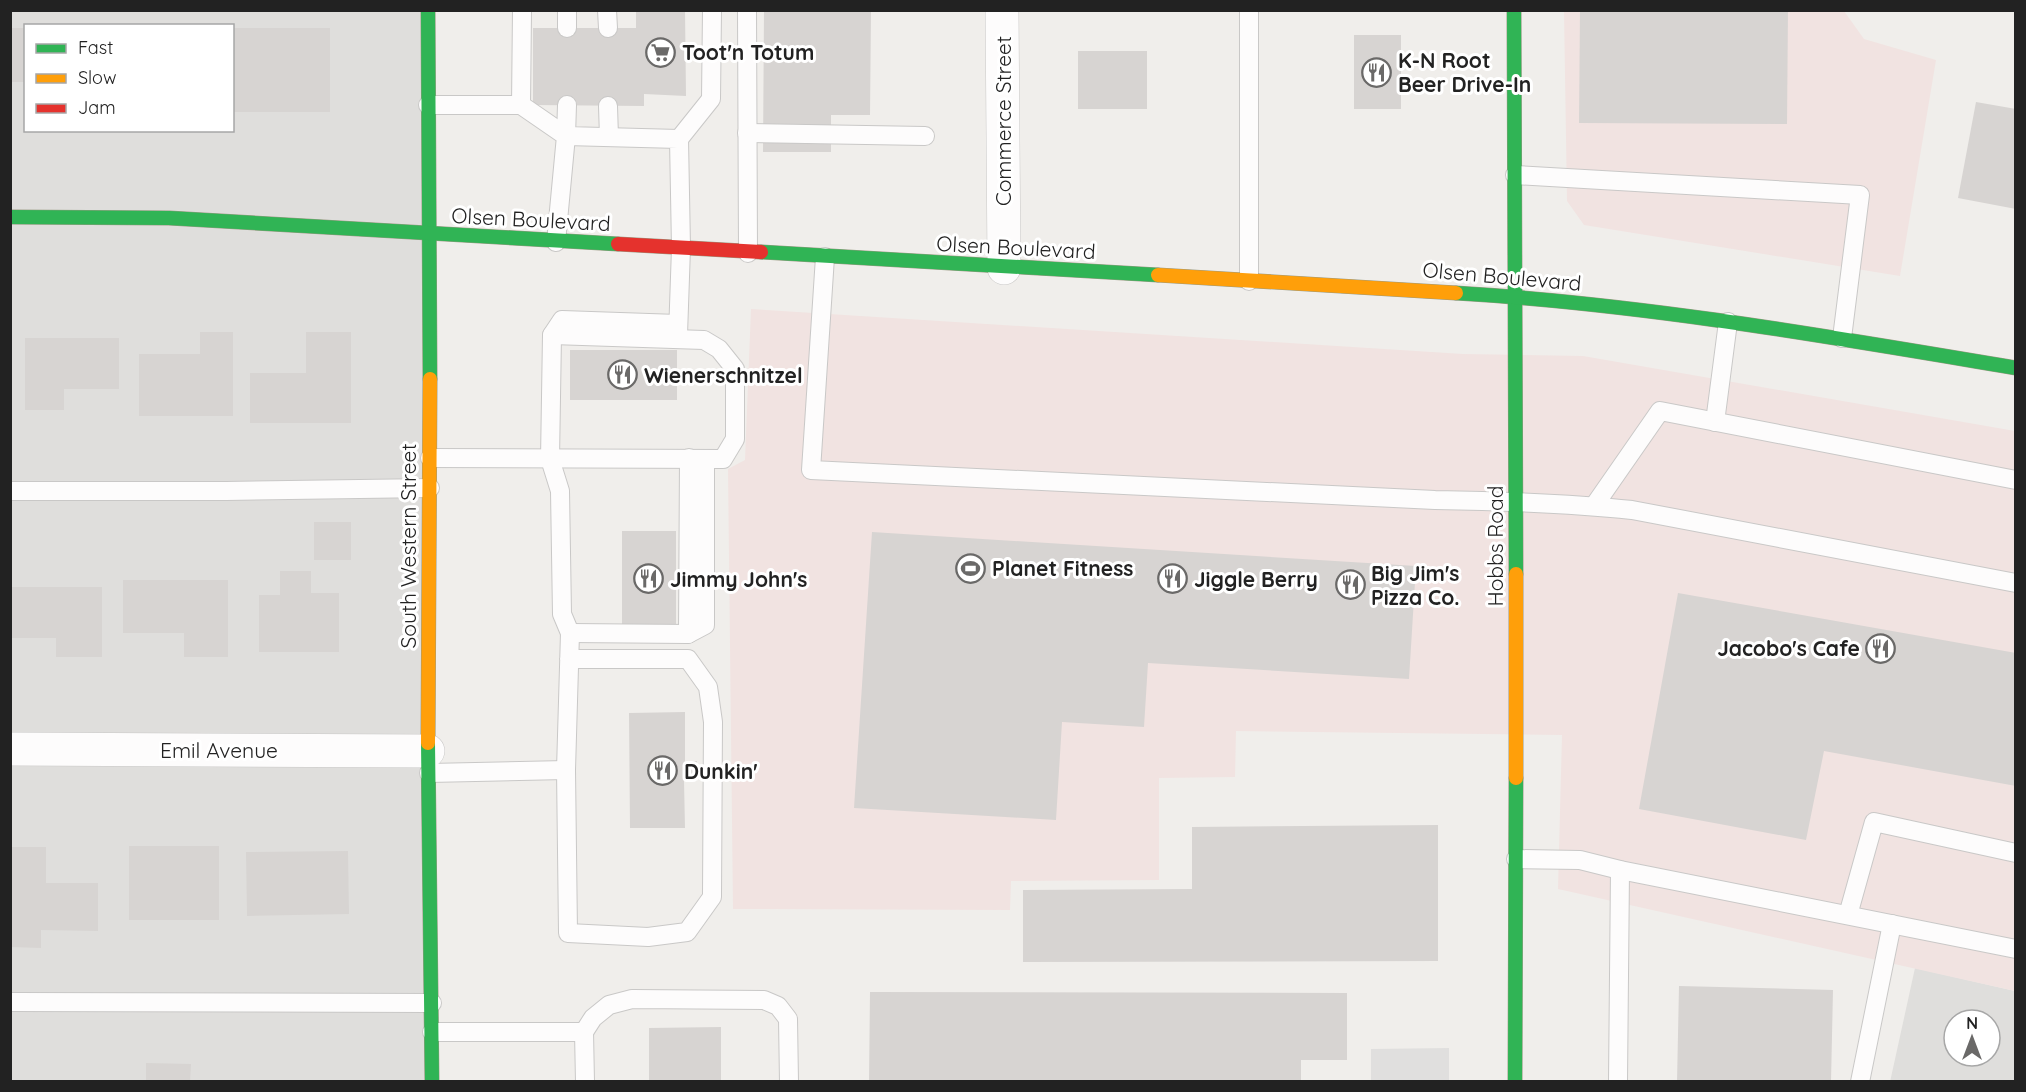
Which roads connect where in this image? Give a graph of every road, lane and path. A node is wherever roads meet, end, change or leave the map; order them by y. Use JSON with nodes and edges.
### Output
{"nodes":[{"id":1,"x":428,"y":10,"type":"edge"},
{"id":2,"x":522,"y":10,"type":"edge"},
{"id":3,"x":712,"y":10,"type":"edge"},
{"id":4,"x":747,"y":10,"type":"edge"},
{"id":5,"x":1002,"y":10,"type":"edge"},
{"id":6,"x":1249,"y":10,"type":"edge"},
{"id":7,"x":1514,"y":10,"type":"edge"},
{"id":8,"x":428,"y":105,"type":"junction"},
{"id":9,"x":521,"y":105,"type":"junction"},
{"id":10,"x":567,"y":105,"type":"dead end"},
{"id":11,"x":608,"y":106,"type":"dead end"},
{"id":12,"x":747,"y":133,"type":"junction"},
{"id":13,"x":566,"y":136,"type":"junction"},
{"id":14,"x":925,"y":136,"type":"dead end"},
{"id":15,"x":609,"y":137,"type":"junction"},
{"id":16,"x":679,"y":139,"type":"junction"},
{"id":17,"x":1515,"y":175,"type":"junction"},
{"id":18,"x":10,"y":217,"type":"edge"},
{"id":19,"x":429,"y":234,"type":"junction"},
{"id":20,"x":556,"y":242,"type":"junction"},
{"id":21,"x":681,"y":248,"type":"junction"},
{"id":22,"x":748,"y":253,"type":"junction"},
{"id":23,"x":825,"y":257,"type":"junction"},
{"id":24,"x":1004,"y":268,"type":"junction"},
{"id":25,"x":1249,"y":281,"type":"junction"},
{"id":26,"x":1514,"y":296,"type":"junction"},
{"id":27,"x":1728,"y":322,"type":"junction"},
{"id":28,"x":678,"y":331,"type":"junction"},
{"id":29,"x":1842,"y":338,"type":"junction"},
{"id":30,"x":2016,"y":368,"type":"edge"},
{"id":31,"x":1715,"y":422,"type":"junction"},
{"id":32,"x":430,"y":458,"type":"junction"},
{"id":33,"x":550,"y":459,"type":"junction"},
{"id":34,"x":706,"y":459,"type":"junction"},
{"id":35,"x":2016,"y":480,"type":"edge"},
{"id":36,"x":430,"y":488,"type":"junction"},
{"id":37,"x":10,"y":491,"type":"edge"},
{"id":38,"x":1516,"y":501,"type":"junction"},
{"id":39,"x":1594,"y":506,"type":"junction"},
{"id":40,"x":2016,"y":583,"type":"edge"},
{"id":41,"x":570,"y":633,"type":"junction"},
{"id":42,"x":569,"y":659,"type":"junction"},
{"id":43,"x":10,"y":749,"type":"edge"},
{"id":44,"x":429,"y":762,"type":"junction"},
{"id":45,"x":566,"y":770,"type":"junction"},
{"id":46,"x":2016,"y":853,"type":"edge"},
{"id":47,"x":1516,"y":859,"type":"junction"},
{"id":48,"x":1620,"y":870,"type":"junction"},
{"id":49,"x":1848,"y":915,"type":"junction"},
{"id":50,"x":1892,"y":924,"type":"junction"},
{"id":51,"x":2016,"y":949,"type":"edge"},
{"id":52,"x":10,"y":1002,"type":"edge"},
{"id":53,"x":432,"y":1003,"type":"junction"},
{"id":54,"x":432,"y":1032,"type":"junction"},
{"id":55,"x":584,"y":1032,"type":"junction"},
{"id":56,"x":432,"y":1082,"type":"edge"},
{"id":57,"x":585,"y":1082,"type":"edge"},
{"id":58,"x":789,"y":1082,"type":"edge"},
{"id":59,"x":1515,"y":1082,"type":"edge"},
{"id":60,"x":1618,"y":1082,"type":"edge"},
{"id":61,"x":1860,"y":1082,"type":"edge"}],
"edges":[{"from":1,"to":8,"type":"main road","name":"South Western Street"},
{"from":2,"to":9,"type":"lane"},
{"from":3,"to":16,"type":"lane"},
{"from":4,"to":12,"type":"lane"},
{"from":5,"to":24,"type":"street","name":"Commerce Street"},
{"from":6,"to":25,"type":"lane"},
{"from":7,"to":17,"type":"main road","name":"Hobbs Road"},
{"from":8,"to":9,"type":"lane"},
{"from":8,"to":19,"type":"main road","name":"South Western Street"},
{"from":9,"to":13,"type":"lane"},
{"from":10,"to":13,"type":"lane"},
{"from":11,"to":15,"type":"lane"},
{"from":12,"to":14,"type":"lane"},
{"from":12,"to":22,"type":"lane"},
{"from":13,"to":15,"type":"lane"},
{"from":13,"to":20,"type":"lane"},
{"from":15,"to":16,"type":"lane"},
{"from":16,"to":21,"type":"lane"},
{"from":17,"to":26,"type":"main road","name":"Hobbs Road"},
{"from":17,"to":29,"type":"lane"},
{"from":18,"to":19,"type":"main road","name":"Olsen Boulevard"},
{"from":19,"to":20,"type":"main road","name":"Olsen Boulevard"},
{"from":19,"to":32,"type":"main road","name":"South Western Street"},
{"from":20,"to":21,"type":"main road","name":"Olsen Boulevard"},
{"from":21,"to":22,"type":"main road","name":"Olsen Boulevard"},
{"from":21,"to":28,"type":"lane"},
{"from":22,"to":23,"type":"main road","name":"Olsen Boulevard"},
{"from":23,"to":24,"type":"main road","name":"Olsen Boulevard"},
{"from":23,"to":38,"type":"lane"},
{"from":24,"to":25,"type":"main road","name":"Olsen Boulevard"},
{"from":25,"to":26,"type":"main road","name":"Olsen Boulevard"},
{"from":26,"to":27,"type":"main road","name":"Olsen Boulevard"},
{"from":26,"to":38,"type":"main road","name":"Hobbs Road"},
{"from":27,"to":29,"type":"main road","name":"Olsen Boulevard"},
{"from":27,"to":31,"type":"lane"},
{"from":28,"to":33,"type":"lane"},
{"from":28,"to":34,"type":"lane"},
{"from":29,"to":30,"type":"main road","name":"Olsen Boulevard"},
{"from":31,"to":35,"type":"lane"},
{"from":31,"to":39,"type":"lane"},
{"from":32,"to":33,"type":"lane"},
{"from":32,"to":36,"type":"main road","name":"South Western Street"},
{"from":33,"to":34,"type":"lane"},
{"from":33,"to":41,"type":"lane"},
{"from":34,"to":41,"type":"lane"},
{"from":36,"to":37,"type":"lane"},
{"from":36,"to":44,"type":"main road","name":"South Western Street"},
{"from":38,"to":39,"type":"lane"},
{"from":38,"to":47,"type":"main road","name":"Hobbs Road"},
{"from":39,"to":40,"type":"lane"},
{"from":41,"to":42,"type":"lane"},
{"from":42,"to":45,"type":"lane"},
{"from":42,"to":45,"type":"lane"},
{"from":43,"to":44,"type":"street","name":"Emil Avenue"},
{"from":44,"to":45,"type":"lane"},
{"from":44,"to":53,"type":"main road","name":"South Western Street"},
{"from":46,"to":49,"type":"lane"},
{"from":47,"to":48,"type":"lane"},
{"from":47,"to":59,"type":"main road","name":"Hobbs Road"},
{"from":48,"to":49,"type":"lane"},
{"from":48,"to":60,"type":"lane"},
{"from":49,"to":50,"type":"lane"},
{"from":50,"to":51,"type":"lane"},
{"from":50,"to":61,"type":"lane"},
{"from":52,"to":53,"type":"lane"},
{"from":53,"to":54,"type":"main road","name":"South Western Street"},
{"from":54,"to":55,"type":"lane"},
{"from":54,"to":56,"type":"main road","name":"South Western Street"},
{"from":55,"to":57,"type":"lane"},
{"from":55,"to":58,"type":"lane"}]}
